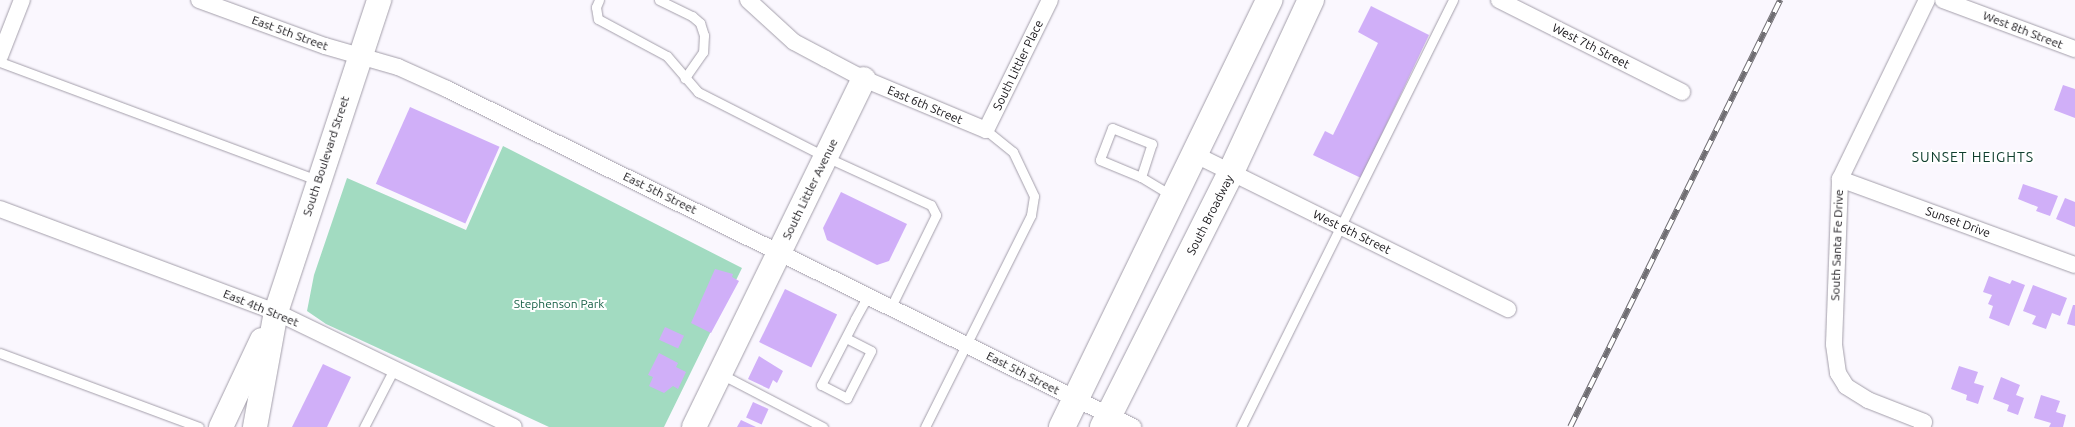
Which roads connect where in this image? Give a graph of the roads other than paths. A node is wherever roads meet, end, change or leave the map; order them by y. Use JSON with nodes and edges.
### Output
{"nodes":[{"id":1,"x":22,"y":0,"type":"edge"},
{"id":2,"x":199,"y":0,"type":"edge"},
{"id":3,"x":379,"y":0,"type":"edge"},
{"id":4,"x":599,"y":0,"type":"edge"},
{"id":5,"x":659,"y":0,"type":"edge"},
{"id":6,"x":748,"y":0,"type":"edge"},
{"id":7,"x":1050,"y":0,"type":"edge"},
{"id":8,"x":1269,"y":0,"type":"edge"},
{"id":9,"x":1311,"y":0,"type":"edge"},
{"id":10,"x":1453,"y":0,"type":"edge"},
{"id":11,"x":1500,"y":0,"type":"edge"},
{"id":12,"x":1927,"y":0,"type":"edge"},
{"id":13,"x":1944,"y":0,"type":"edge"},
{"id":14,"x":2075,"y":49,"type":"edge"},
{"id":15,"x":0,"y":56,"type":"edge"},
{"id":16,"x":359,"y":56,"type":"junction"},
{"id":17,"x":0,"y":62,"type":"edge"},
{"id":18,"x":685,"y":78,"type":"junction"},
{"id":19,"x":864,"y":79,"type":"junction"},
{"id":20,"x":1682,"y":92,"type":"dead end"},
{"id":21,"x":986,"y":130,"type":"junction"},
{"id":22,"x":1196,"y":155,"type":"junction"},
{"id":23,"x":826,"y":158,"type":"junction"},
{"id":24,"x":1231,"y":172,"type":"junction"},
{"id":25,"x":1141,"y":177,"type":"junction"},
{"id":26,"x":1840,"y":179,"type":"junction"},
{"id":27,"x":318,"y":180,"type":"junction"},
{"id":28,"x":1175,"y":197,"type":"junction"},
{"id":29,"x":0,"y":209,"type":"edge"},
{"id":30,"x":1342,"y":226,"type":"junction"},
{"id":31,"x":779,"y":251,"type":"junction"},
{"id":32,"x":2075,"y":265,"type":"edge"},
{"id":33,"x":868,"y":296,"type":"junction"},
{"id":34,"x":891,"y":306,"type":"junction"},
{"id":35,"x":1508,"y":309,"type":"dead end"},
{"id":36,"x":276,"y":312,"type":"junction"},
{"id":37,"x":846,"y":338,"type":"junction"},
{"id":38,"x":965,"y":344,"type":"junction"},
{"id":39,"x":0,"y":354,"type":"edge"},
{"id":40,"x":394,"y":369,"type":"junction"},
{"id":41,"x":721,"y":374,"type":"junction"},
{"id":42,"x":1076,"y":400,"type":"junction"},
{"id":43,"x":1107,"y":421,"type":"edge"},
{"id":44,"x":1928,"y":425,"type":"edge"},
{"id":45,"x":199,"y":427,"type":"edge"},
{"id":46,"x":221,"y":427,"type":"edge"},
{"id":47,"x":255,"y":427,"type":"edge"},
{"id":48,"x":364,"y":427,"type":"edge"},
{"id":49,"x":514,"y":427,"type":"edge"},
{"id":50,"x":694,"y":427,"type":"edge"},
{"id":51,"x":823,"y":427,"type":"edge"},
{"id":52,"x":925,"y":427,"type":"edge"},
{"id":53,"x":1062,"y":427,"type":"edge"},
{"id":54,"x":1133,"y":427,"type":"edge"},
{"id":55,"x":1241,"y":427,"type":"edge"}],
"edges":[{"from":1,"to":15,"type":"street"},
{"from":2,"to":16,"type":"street","name":"East 5th Street"},
{"from":3,"to":16,"type":"main road","name":"South Boulevard Street"},
{"from":4,"to":18,"type":"lane"},
{"from":5,"to":18,"type":"lane"},
{"from":6,"to":19,"type":"street"},
{"from":7,"to":21,"type":"street","name":"South Littler Place"},
{"from":8,"to":22,"type":"main road"},
{"from":9,"to":24,"type":"main road","name":"South Broadway"},
{"from":10,"to":30,"type":"lane"},
{"from":11,"to":20,"type":"street","name":"West 7th Street"},
{"from":12,"to":26,"type":"street","name":"South Santa Fe Drive"},
{"from":13,"to":14,"type":"street","name":"West 8th Street"},
{"from":16,"to":27,"type":"main road","name":"South Boulevard Street"},
{"from":16,"to":31,"type":"street","name":"East 5th Street"},
{"from":17,"to":27,"type":"lane"},
{"from":18,"to":23,"type":"lane"},
{"from":19,"to":21,"type":"street","name":"East 6th Street"},
{"from":19,"to":23,"type":"main road","name":"South Littler Avenue"},
{"from":21,"to":38,"type":"lane"},
{"from":22,"to":24,"type":"street","name":"West 6th Street"},
{"from":22,"to":28,"type":"main road"},
{"from":23,"to":31,"type":"main road","name":"South Littler Avenue"},
{"from":23,"to":34,"type":"lane"},
{"from":24,"to":30,"type":"street","name":"West 6th Street"},
{"from":24,"to":43,"type":"main road","name":"South Broadway"},
{"from":25,"to":25,"type":"lane"},
{"from":25,"to":28,"type":"lane"},
{"from":26,"to":32,"type":"street","name":"Sunset Drive"},
{"from":26,"to":44,"type":"street","name":"South Santa Fe Drive"},
{"from":27,"to":36,"type":"main road","name":"South Boulevard Street"},
{"from":28,"to":42,"type":"main road"},
{"from":29,"to":36,"type":"street","name":"East 4th Street"},
{"from":30,"to":35,"type":"street","name":"West 6th Street"},
{"from":30,"to":55,"type":"lane"},
{"from":31,"to":33,"type":"street","name":"East 5th Street"},
{"from":31,"to":41,"type":"main road","name":"South Littler Avenue"},
{"from":33,"to":34,"type":"street","name":"East 5th Street"},
{"from":33,"to":37,"type":"lane"},
{"from":34,"to":38,"type":"street","name":"East 5th Street"},
{"from":36,"to":40,"type":"street","name":"East 4th Street"},
{"from":36,"to":46,"type":"main road","name":"South Boulevard Street"},
{"from":36,"to":47,"type":"main road","name":"South Boulevard Street"},
{"from":37,"to":37,"type":"lane"},
{"from":38,"to":42,"type":"street","name":"East 5th Street"},
{"from":38,"to":52,"type":"lane"},
{"from":39,"to":45,"type":"lane"},
{"from":40,"to":48,"type":"lane"},
{"from":40,"to":49,"type":"street","name":"East 4th Street"},
{"from":41,"to":50,"type":"main road","name":"South Littler Avenue"},
{"from":41,"to":51,"type":"lane"},
{"from":42,"to":43,"type":"street","name":"East 5th Street"},
{"from":42,"to":53,"type":"main road"},
{"from":43,"to":54,"type":"street","name":"East 5th Street"}]}
